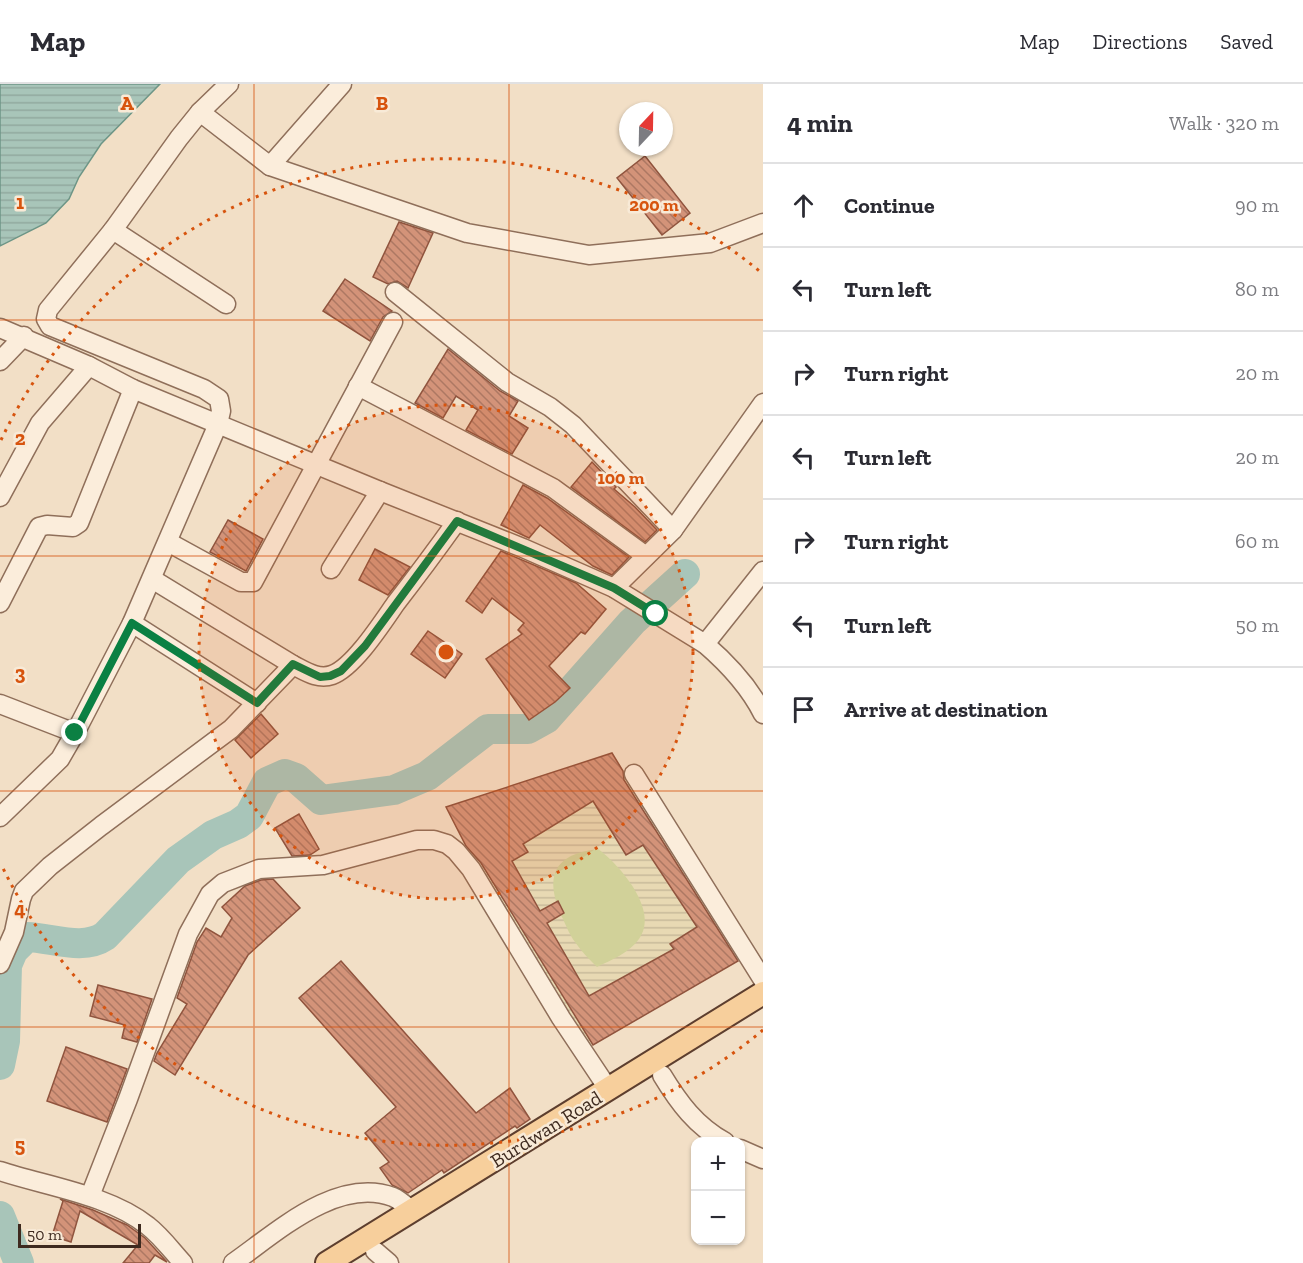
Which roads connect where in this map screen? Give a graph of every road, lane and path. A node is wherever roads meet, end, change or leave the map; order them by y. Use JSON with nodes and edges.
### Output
{"nodes":[{"id":1,"x":229,"y":84,"type":"edge"},
{"id":2,"x":342,"y":84,"type":"edge"},
{"id":3,"x":200,"y":112,"type":"junction"},
{"id":4,"x":270,"y":166,"type":"junction"},
{"id":5,"x":763,"y":223,"type":"edge"},
{"id":6,"x":113,"y":230,"type":"junction"},
{"id":7,"x":395,"y":292,"type":"dead end"},
{"id":8,"x":226,"y":304,"type":"dead end"},
{"id":9,"x":393,"y":322,"type":"dead end"},
{"id":10,"x":11,"y":332,"type":"edge"},
{"id":11,"x":0,"y":361,"type":"edge"},
{"id":12,"x":89,"y":366,"type":"junction"},
{"id":13,"x":358,"y":386,"type":"junction"},
{"id":14,"x":133,"y":389,"type":"junction"},
{"id":15,"x":762,"y":408,"type":"edge"},
{"id":16,"x":218,"y":424,"type":"junction"},
{"id":17,"x":315,"y":464,"type":"junction"},
{"id":18,"x":380,"y":491,"type":"junction"},
{"id":19,"x":0,"y":497,"type":"edge"},
{"id":20,"x":457,"y":521,"type":"junction"},
{"id":21,"x":674,"y":530,"type":"junction"},
{"id":22,"x":168,"y":542,"type":"junction"},
{"id":23,"x":646,"y":556,"type":"junction"},
{"id":24,"x":331,"y":569,"type":"dead end"},
{"id":25,"x":763,"y":571,"type":"edge"},
{"id":26,"x":152,"y":579,"type":"junction"},
{"id":27,"x":614,"y":588,"type":"junction"},
{"id":28,"x":0,"y":603,"type":"edge"},
{"id":29,"x":132,"y":623,"type":"junction"},
{"id":30,"x":705,"y":644,"type":"junction"},
{"id":31,"x":293,"y":664,"type":"junction"},
{"id":32,"x":257,"y":703,"type":"junction"},
{"id":33,"x":3,"y":709,"type":"edge"},
{"id":34,"x":763,"y":714,"type":"edge"},
{"id":35,"x":75,"y":733,"type":"junction"},
{"id":36,"x":634,"y":774,"type":"dead end"},
{"id":37,"x":0,"y":816,"type":"edge"},
{"id":38,"x":0,"y":964,"type":"edge"},
{"id":39,"x":763,"y":980,"type":"edge"},
{"id":40,"x":763,"y":993,"type":"edge"},
{"id":41,"x":763,"y":1012,"type":"edge"},
{"id":42,"x":711,"y":1036,"type":"junction"},
{"id":43,"x":658,"y":1068,"type":"junction"},
{"id":44,"x":609,"y":1090,"type":"junction"},
{"id":45,"x":718,"y":1137,"type":"edge"},
{"id":46,"x":745,"y":1151,"type":"edge"},
{"id":47,"x":763,"y":1159,"type":"edge"},
{"id":48,"x":0,"y":1171,"type":"edge"},
{"id":49,"x":90,"y":1196,"type":"junction"},
{"id":50,"x":412,"y":1211,"type":"junction"},
{"id":51,"x":382,"y":1257,"type":"edge"},
{"id":52,"x":183,"y":1263,"type":"edge"},
{"id":53,"x":233,"y":1263,"type":"edge"},
{"id":54,"x":327,"y":1263,"type":"edge"},
{"id":55,"x":356,"y":1263,"type":"edge"}],
"edges":[{"from":1,"to":3,"type":"street"},
{"from":2,"to":4,"type":"street"},
{"from":3,"to":4,"type":"street"},
{"from":3,"to":6,"type":"street"},
{"from":4,"to":5,"type":"street"},
{"from":6,"to":8,"type":"street"},
{"from":6,"to":16,"type":"street"},
{"from":7,"to":21,"type":"street"},
{"from":9,"to":13,"type":"street"},
{"from":10,"to":11,"type":"street"},
{"from":10,"to":12,"type":"street"},
{"from":12,"to":14,"type":"street"},
{"from":12,"to":19,"type":"street"},
{"from":13,"to":17,"type":"street"},
{"from":13,"to":23,"type":"street"},
{"from":14,"to":16,"type":"street"},
{"from":14,"to":28,"type":"street"},
{"from":15,"to":21,"type":"street"},
{"from":16,"to":17,"type":"street"},
{"from":16,"to":22,"type":"street"},
{"from":17,"to":18,"type":"street"},
{"from":17,"to":22,"type":"street"},
{"from":18,"to":20,"type":"street"},
{"from":18,"to":24,"type":"street"},
{"from":20,"to":27,"type":"street"},
{"from":20,"to":31,"type":"street"},
{"from":21,"to":23,"type":"street"},
{"from":22,"to":26,"type":"street"},
{"from":23,"to":27,"type":"street"},
{"from":25,"to":30,"type":"street"},
{"from":26,"to":29,"type":"street"},
{"from":26,"to":31,"type":"street"},
{"from":27,"to":30,"type":"street"},
{"from":29,"to":32,"type":"street"},
{"from":29,"to":35,"type":"street"},
{"from":30,"to":34,"type":"street"},
{"from":31,"to":32,"type":"street"},
{"from":32,"to":38,"type":"street"},
{"from":33,"to":35,"type":"street"},
{"from":35,"to":37,"type":"street"},
{"from":36,"to":39,"type":"street"},
{"from":40,"to":42,"type":"main road","name":"Burdwan Road"},
{"from":41,"to":42,"type":"main road","name":"Burdwan Road"},
{"from":42,"to":43,"type":"main road","name":"Burdwan Road"},
{"from":43,"to":44,"type":"main road","name":"Burdwan Road"},
{"from":43,"to":45,"type":"street"},
{"from":43,"to":51,"type":"main road","name":"Burdwan Road"},
{"from":44,"to":49,"type":"street"},
{"from":44,"to":50,"type":"main road","name":"Burdwan Road"},
{"from":46,"to":47,"type":"street"},
{"from":48,"to":49,"type":"street"},
{"from":49,"to":52,"type":"street"},
{"from":50,"to":53,"type":"street"},
{"from":50,"to":54,"type":"main road","name":"Burdwan Road"},
{"from":51,"to":55,"type":"main road","name":"Burdwan Road"}]}
